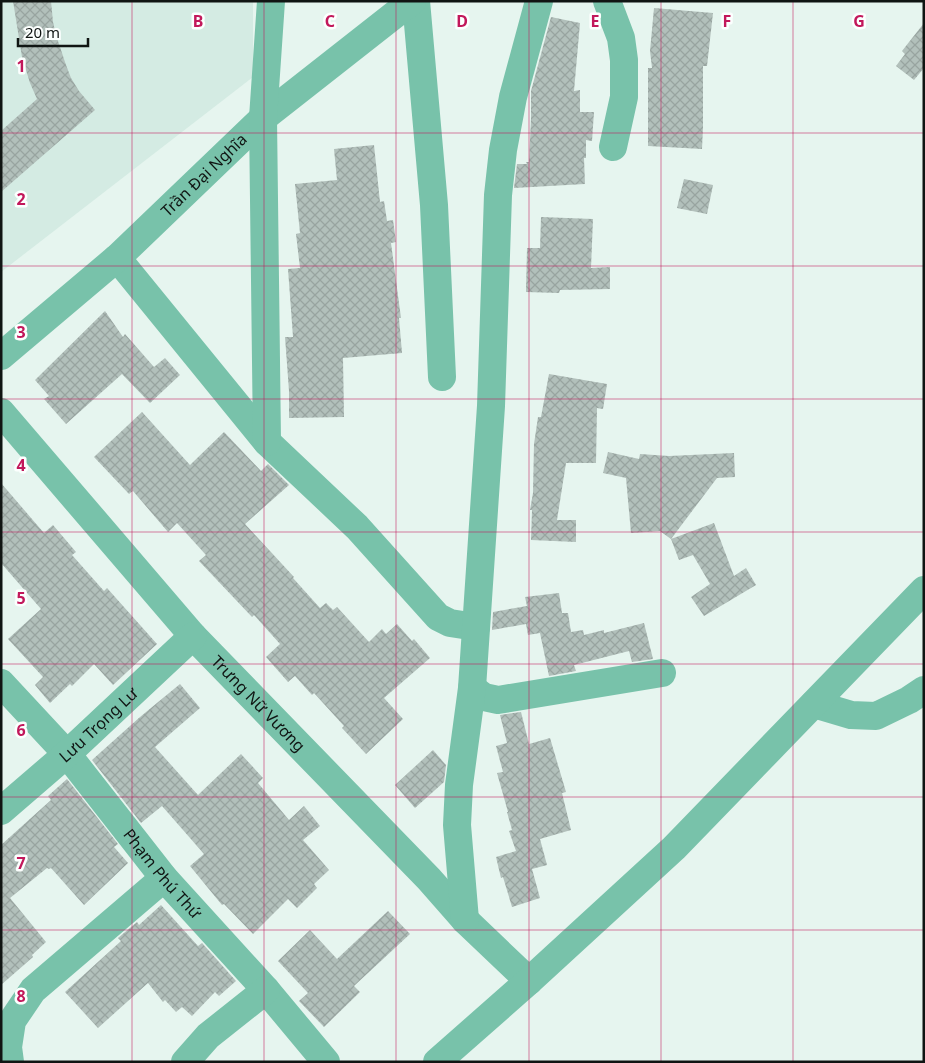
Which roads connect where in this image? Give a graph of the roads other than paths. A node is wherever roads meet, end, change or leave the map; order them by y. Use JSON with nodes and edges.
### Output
{"nodes":[{"id":1,"x":271,"y":1,"type":"edge"},
{"id":2,"x":412,"y":1,"type":"edge"},
{"id":3,"x":416,"y":1,"type":"edge"},
{"id":4,"x":539,"y":1,"type":"edge"},
{"id":5,"x":607,"y":1,"type":"edge"},
{"id":6,"x":263,"y":118,"type":"junction"},
{"id":7,"x":613,"y":147,"type":"dead end"},
{"id":8,"x":117,"y":258,"type":"junction"},
{"id":9,"x":1,"y":356,"type":"edge"},
{"id":10,"x":442,"y":377,"type":"dead end"},
{"id":11,"x":1,"y":412,"type":"edge"},
{"id":12,"x":267,"y":442,"type":"junction"},
{"id":13,"x":924,"y":590,"type":"edge"},
{"id":14,"x":476,"y":627,"type":"junction"},
{"id":15,"x":193,"y":636,"type":"junction"},
{"id":16,"x":662,"y":673,"type":"dead end"},
{"id":17,"x":1,"y":683,"type":"edge"},
{"id":18,"x":472,"y":688,"type":"junction"},
{"id":19,"x":924,"y":690,"type":"edge"},
{"id":20,"x":814,"y":704,"type":"junction"},
{"id":21,"x":67,"y":754,"type":"junction"},
{"id":22,"x":1,"y":811,"type":"edge"},
{"id":23,"x":164,"y":878,"type":"junction"},
{"id":24,"x":465,"y":920,"type":"junction"},
{"id":25,"x":529,"y":981,"type":"junction"},
{"id":26,"x":266,"y":990,"type":"junction"},
{"id":27,"x":439,"y":1060,"type":"edge"},
{"id":28,"x":10,"y":1062,"type":"edge"},
{"id":29,"x":185,"y":1062,"type":"edge"},
{"id":30,"x":326,"y":1062,"type":"edge"}],
"edges":[{"from":1,"to":6,"type":"street"},
{"from":2,"to":6,"type":"street","name":"Trần Đại Nghĩa"},
{"from":3,"to":10,"type":"street"},
{"from":4,"to":14,"type":"street"},
{"from":5,"to":7,"type":"street"},
{"from":6,"to":8,"type":"street","name":"Trần Đại Nghĩa"},
{"from":6,"to":12,"type":"street"},
{"from":8,"to":9,"type":"street","name":"Trần Đại Nghĩa"},
{"from":8,"to":12,"type":"street"},
{"from":11,"to":15,"type":"street","name":"Trưng Nữ Vương"},
{"from":12,"to":14,"type":"street"},
{"from":13,"to":20,"type":"street"},
{"from":14,"to":18,"type":"street"},
{"from":15,"to":21,"type":"street","name":"Lưu Trọng Lư"},
{"from":15,"to":24,"type":"street","name":"Trưng Nữ Vương"},
{"from":16,"to":18,"type":"street"},
{"from":17,"to":21,"type":"street","name":"Phạm Phú Thứ"},
{"from":18,"to":24,"type":"street"},
{"from":19,"to":20,"type":"street"},
{"from":20,"to":25,"type":"street"},
{"from":21,"to":22,"type":"street","name":"Lưu Trọng Lư"},
{"from":21,"to":23,"type":"street","name":"Phạm Phú Thứ"},
{"from":23,"to":26,"type":"street","name":"Phạm Phú Thứ"},
{"from":23,"to":28,"type":"street"},
{"from":24,"to":25,"type":"street","name":"Trưng Nữ Vương"},
{"from":25,"to":27,"type":"street"},
{"from":26,"to":29,"type":"street"},
{"from":26,"to":30,"type":"street","name":"Phạm Phú Thứ"}]}
